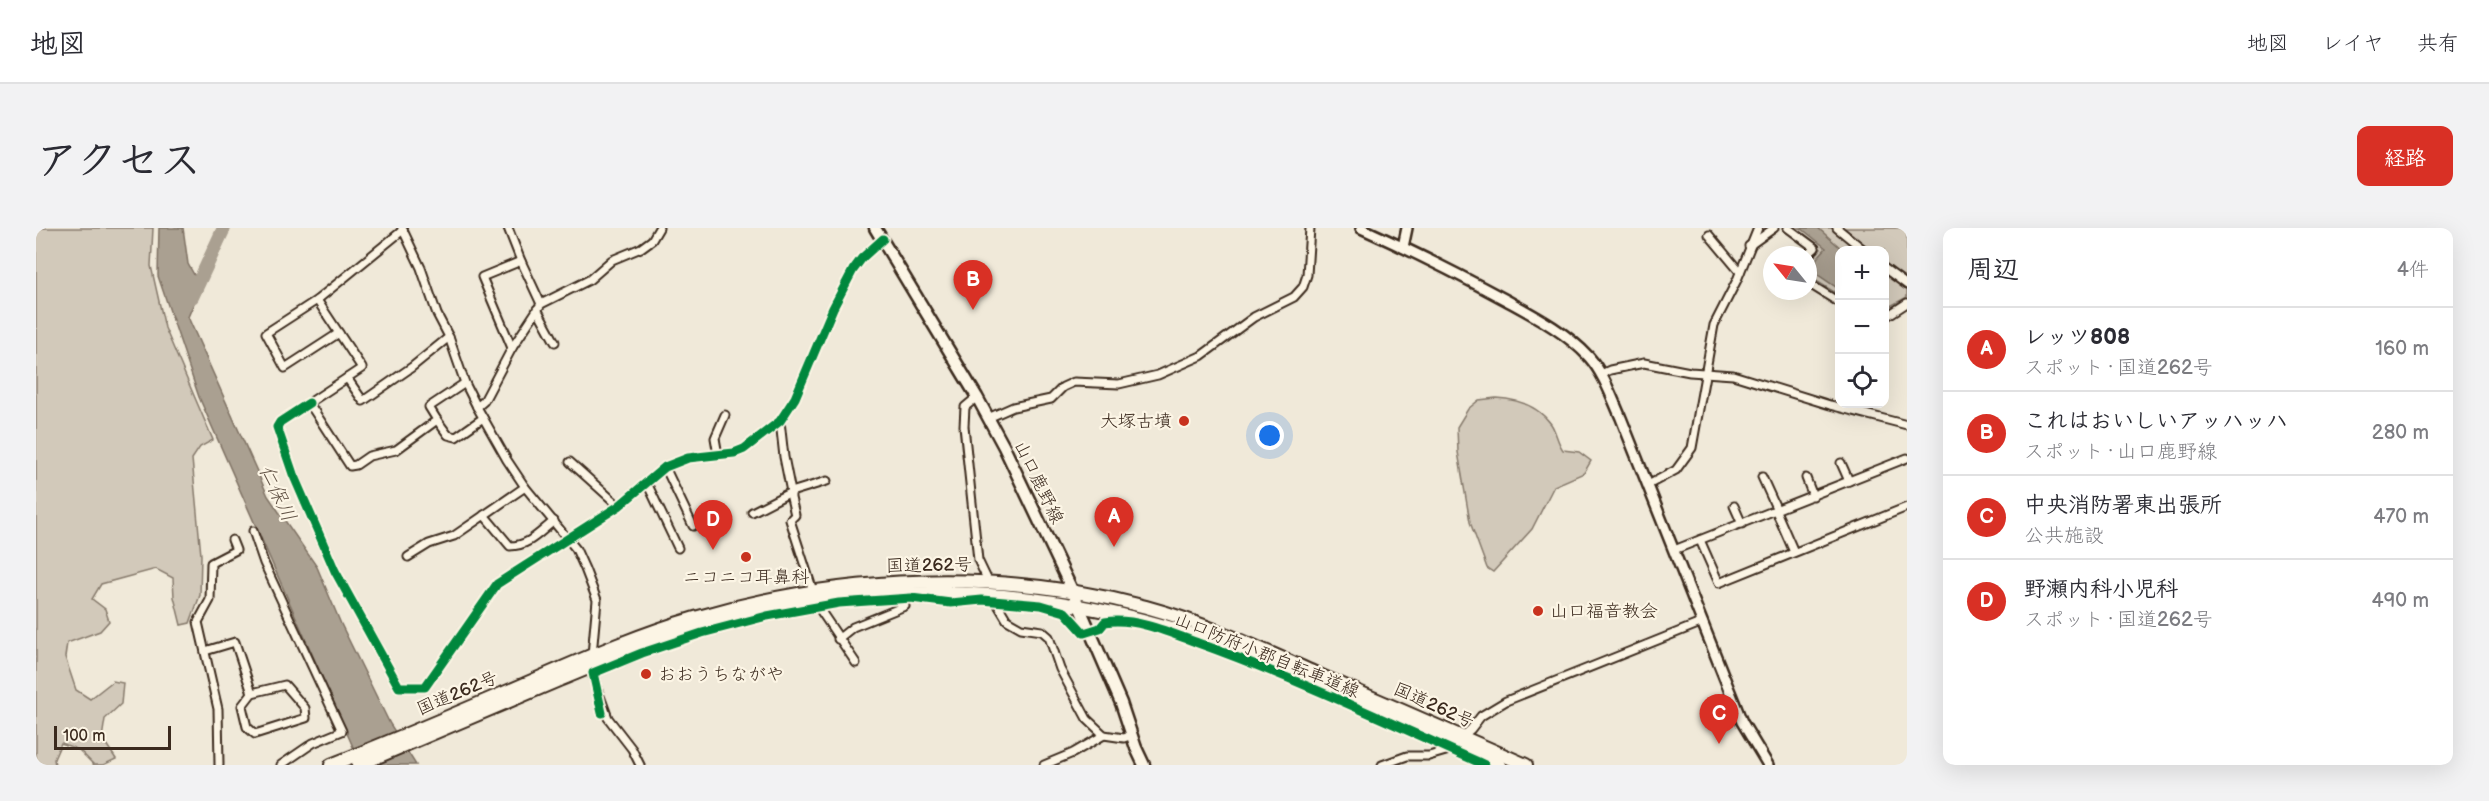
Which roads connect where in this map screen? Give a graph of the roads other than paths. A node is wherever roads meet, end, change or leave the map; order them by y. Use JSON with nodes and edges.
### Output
{"nodes":[{"id":1,"x":508,"y":228,"type":"edge"},
{"id":2,"x":659,"y":228,"type":"edge"},
{"id":3,"x":876,"y":228,"type":"edge"},
{"id":4,"x":1310,"y":228,"type":"edge"},
{"id":5,"x":1361,"y":228,"type":"edge"},
{"id":6,"x":1407,"y":228,"type":"edge"},
{"id":7,"x":1758,"y":228,"type":"edge"},
{"id":8,"x":1774,"y":228,"type":"edge"},
{"id":9,"x":1788,"y":228,"type":"edge"},
{"id":10,"x":1837,"y":228,"type":"edge"},
{"id":11,"x":403,"y":229,"type":"edge"},
{"id":12,"x":1709,"y":235,"type":"dead end"},
{"id":13,"x":883,"y":240,"type":"junction"},
{"id":14,"x":1749,"y":246,"type":"junction"},
{"id":15,"x":1812,"y":246,"type":"edge"},
{"id":16,"x":1859,"y":246,"type":"edge"},
{"id":17,"x":1404,"y":247,"type":"junction"},
{"id":18,"x":521,"y":261,"type":"junction"},
{"id":19,"x":1740,"y":272,"type":"junction"},
{"id":20,"x":1889,"y":272,"type":"edge"},
{"id":21,"x":1907,"y":285,"type":"edge"},
{"id":22,"x":1817,"y":289,"type":"edge"},
{"id":23,"x":317,"y":300,"type":"junction"},
{"id":24,"x":1835,"y":300,"type":"edge"},
{"id":25,"x":1907,"y":303,"type":"edge"},
{"id":26,"x":539,"y":307,"type":"junction"},
{"id":27,"x":1889,"y":315,"type":"edge"},
{"id":28,"x":339,"y":333,"type":"junction"},
{"id":29,"x":449,"y":337,"type":"junction"},
{"id":30,"x":555,"y":342,"type":"dead end"},
{"id":31,"x":512,"y":348,"type":"junction"},
{"id":32,"x":1704,"y":373,"type":"junction"},
{"id":33,"x":1601,"y":375,"type":"junction"},
{"id":34,"x":347,"y":378,"type":"junction"},
{"id":35,"x":465,"y":383,"type":"junction"},
{"id":36,"x":977,"y":397,"type":"junction"},
{"id":37,"x":309,"y":403,"type":"junction"},
{"id":38,"x":477,"y":407,"type":"junction"},
{"id":39,"x":725,"y":415,"type":"dead end"},
{"id":40,"x":483,"y":417,"type":"junction"},
{"id":41,"x":988,"y":418,"type":"junction"},
{"id":42,"x":437,"y":420,"type":"junction"},
{"id":43,"x":780,"y":421,"type":"junction"},
{"id":44,"x":1907,"y":425,"type":"edge"},
{"id":45,"x":718,"y":455,"type":"junction"},
{"id":46,"x":1907,"y":458,"type":"edge"},
{"id":47,"x":570,"y":462,"type":"dead end"},
{"id":48,"x":1841,"y":464,"type":"dead end"},
{"id":49,"x":665,"y":467,"type":"junction"},
{"id":50,"x":1762,"y":477,"type":"dead end"},
{"id":51,"x":1806,"y":478,"type":"dead end"},
{"id":52,"x":827,"y":481,"type":"dead end"},
{"id":53,"x":1849,"y":481,"type":"junction"},
{"id":54,"x":646,"y":483,"type":"junction"},
{"id":55,"x":1648,"y":485,"type":"junction"},
{"id":56,"x":525,"y":487,"type":"junction"},
{"id":57,"x":792,"y":492,"type":"junction"},
{"id":58,"x":1812,"y":496,"type":"junction"},
{"id":59,"x":619,"y":506,"type":"junction"},
{"id":60,"x":1734,"y":506,"type":"dead end"},
{"id":61,"x":1907,"y":507,"type":"edge"},
{"id":62,"x":1776,"y":510,"type":"junction"},
{"id":63,"x":752,"y":513,"type":"dead end"},
{"id":64,"x":484,"y":515,"type":"junction"},
{"id":65,"x":554,"y":521,"type":"junction"},
{"id":66,"x":1742,"y":524,"type":"junction"},
{"id":67,"x":693,"y":526,"type":"dead end"},
{"id":68,"x":253,"y":531,"type":"dead end"},
{"id":69,"x":568,"y":538,"type":"junction"},
{"id":70,"x":232,"y":540,"type":"dead end"},
{"id":71,"x":1700,"y":540,"type":"junction"},
{"id":72,"x":678,"y":548,"type":"dead end"},
{"id":73,"x":1674,"y":550,"type":"junction"},
{"id":74,"x":1794,"y":552,"type":"junction"},
{"id":75,"x":408,"y":557,"type":"dead end"},
{"id":76,"x":990,"y":589,"type":"junction"},
{"id":77,"x":902,"y":593,"type":"junction"},
{"id":78,"x":814,"y":596,"type":"junction"},
{"id":79,"x":1075,"y":598,"type":"junction"},
{"id":80,"x":1702,"y":622,"type":"junction"},
{"id":81,"x":838,"y":639,"type":"junction"},
{"id":82,"x":205,"y":651,"type":"junction"},
{"id":83,"x":591,"y":661,"type":"junction"},
{"id":84,"x":856,"y":663,"type":"dead end"},
{"id":85,"x":252,"y":693,"type":"junction"},
{"id":86,"x":1104,"y":735,"type":"junction"},
{"id":87,"x":1132,"y":735,"type":"junction"},
{"id":88,"x":1458,"y":741,"type":"junction"},
{"id":89,"x":354,"y":761,"type":"edge"},
{"id":90,"x":219,"y":765,"type":"edge"},
{"id":91,"x":281,"y":765,"type":"edge"},
{"id":92,"x":331,"y":765,"type":"edge"},
{"id":93,"x":640,"y":765,"type":"edge"},
{"id":94,"x":1044,"y":765,"type":"edge"},
{"id":95,"x":1144,"y":765,"type":"edge"},
{"id":96,"x":1382,"y":765,"type":"edge"},
{"id":97,"x":1499,"y":765,"type":"edge"},
{"id":98,"x":1526,"y":765,"type":"edge"},
{"id":99,"x":1768,"y":765,"type":"edge"}],
"edges":[{"from":1,"to":18,"type":"street"},
{"from":2,"to":26,"type":"street"},
{"from":3,"to":13,"type":"main road","name":"山口鹿野線"},
{"from":4,"to":41,"type":"street"},
{"from":5,"to":17,"type":"street"},
{"from":6,"to":17,"type":"street"},
{"from":7,"to":14,"type":"street"},
{"from":8,"to":14,"type":"street"},
{"from":9,"to":15,"type":"street"},
{"from":10,"to":16,"type":"street"},
{"from":11,"to":23,"type":"street"},
{"from":11,"to":29,"type":"street"},
{"from":12,"to":19,"type":"street"},
{"from":13,"to":36,"type":"main road","name":"山口鹿野線"},
{"from":13,"to":43,"type":"street"},
{"from":14,"to":19,"type":"street"},
{"from":17,"to":33,"type":"street"},
{"from":18,"to":26,"type":"street"},
{"from":18,"to":31,"type":"street"},
{"from":19,"to":32,"type":"street"},
{"from":20,"to":21,"type":"street"},
{"from":22,"to":24,"type":"street"},
{"from":23,"to":28,"type":"street"},
{"from":23,"to":28,"type":"street"},
{"from":25,"to":27,"type":"street"},
{"from":26,"to":30,"type":"street"},
{"from":26,"to":31,"type":"street"},
{"from":28,"to":34,"type":"street"},
{"from":29,"to":34,"type":"street"},
{"from":29,"to":35,"type":"street"},
{"from":31,"to":38,"type":"street"},
{"from":32,"to":33,"type":"street"},
{"from":32,"to":44,"type":"street"},
{"from":32,"to":55,"type":"street"},
{"from":33,"to":55,"type":"street"},
{"from":34,"to":37,"type":"street"},
{"from":35,"to":38,"type":"street"},
{"from":35,"to":42,"type":"street"},
{"from":36,"to":41,"type":"main road","name":"山口鹿野線"},
{"from":36,"to":76,"type":"street"},
{"from":37,"to":42,"type":"street"},
{"from":37,"to":69,"type":"street"},
{"from":38,"to":40,"type":"street"},
{"from":39,"to":45,"type":"street"},
{"from":40,"to":42,"type":"street"},
{"from":40,"to":56,"type":"street"},
{"from":41,"to":79,"type":"main road","name":"山口鹿野線"},
{"from":43,"to":45,"type":"street"},
{"from":43,"to":57,"type":"street"},
{"from":45,"to":49,"type":"street"},
{"from":46,"to":53,"type":"street"},
{"from":47,"to":59,"type":"street"},
{"from":48,"to":53,"type":"street"},
{"from":49,"to":54,"type":"street"},
{"from":49,"to":67,"type":"street"},
{"from":50,"to":62,"type":"street"},
{"from":51,"to":58,"type":"street"},
{"from":52,"to":57,"type":"street"},
{"from":53,"to":58,"type":"street"},
{"from":54,"to":59,"type":"street"},
{"from":54,"to":72,"type":"street"},
{"from":55,"to":73,"type":"street"},
{"from":56,"to":64,"type":"street"},
{"from":56,"to":65,"type":"street"},
{"from":57,"to":63,"type":"street"},
{"from":57,"to":78,"type":"street"},
{"from":58,"to":62,"type":"street"},
{"from":59,"to":69,"type":"street"},
{"from":60,"to":66,"type":"street"},
{"from":61,"to":74,"type":"street"},
{"from":62,"to":66,"type":"street"},
{"from":62,"to":74,"type":"street"},
{"from":64,"to":65,"type":"street"},
{"from":64,"to":75,"type":"street"},
{"from":65,"to":69,"type":"street"},
{"from":66,"to":71,"type":"street"},
{"from":68,"to":91,"type":"street"},
{"from":69,"to":83,"type":"street"},
{"from":70,"to":82,"type":"street"},
{"from":71,"to":73,"type":"street"},
{"from":71,"to":74,"type":"street"},
{"from":73,"to":80,"type":"street"},
{"from":76,"to":77,"type":"highway","name":"国道262号"},
{"from":76,"to":78,"type":"highway","name":"国道262号"},
{"from":76,"to":79,"type":"highway","name":"国道262号"},
{"from":76,"to":86,"type":"street"},
{"from":77,"to":78,"type":"highway","name":"国道262号"},
{"from":77,"to":81,"type":"street"},
{"from":78,"to":81,"type":"street"},
{"from":78,"to":83,"type":"highway","name":"国道262号"},
{"from":79,"to":87,"type":"main road","name":"山口鹿野線"},
{"from":79,"to":88,"type":"highway","name":"国道262号"},
{"from":80,"to":88,"type":"street"},
{"from":80,"to":99,"type":"street"},
{"from":81,"to":84,"type":"street"},
{"from":82,"to":85,"type":"street"},
{"from":82,"to":90,"type":"street"},
{"from":83,"to":89,"type":"highway","name":"国道262号"},
{"from":83,"to":93,"type":"street"},
{"from":85,"to":85,"type":"street"},
{"from":86,"to":87,"type":"street"},
{"from":86,"to":94,"type":"street"},
{"from":87,"to":95,"type":"main road","name":"山口鹿野線"},
{"from":88,"to":96,"type":"street"},
{"from":88,"to":97,"type":"highway","name":"国道262号"},
{"from":88,"to":98,"type":"highway","name":"国道262号"},
{"from":89,"to":92,"type":"highway","name":"国道262号"}]}
